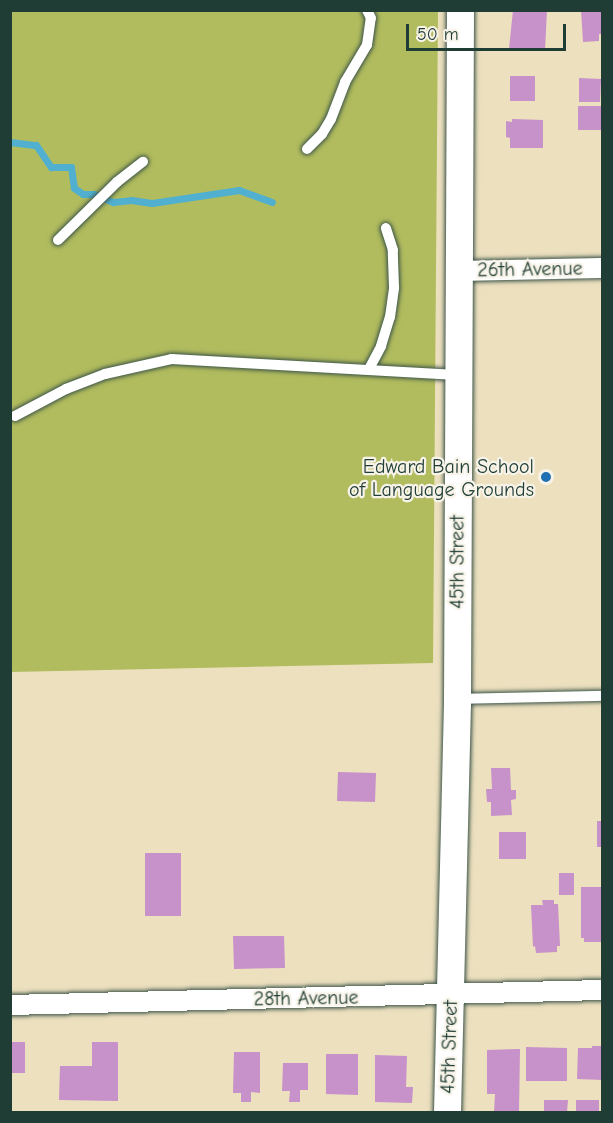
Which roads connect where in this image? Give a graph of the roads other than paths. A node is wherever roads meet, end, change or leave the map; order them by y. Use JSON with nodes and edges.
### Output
{"nodes":[{"id":1,"x":367,"y":10,"type":"edge"},
{"id":2,"x":460,"y":10,"type":"edge"},
{"id":3,"x":307,"y":149,"type":"dead end"},
{"id":4,"x":143,"y":162,"type":"dead end"},
{"id":5,"x":386,"y":228,"type":"dead end"},
{"id":6,"x":58,"y":240,"type":"dead end"},
{"id":7,"x":603,"y":268,"type":"edge"},
{"id":8,"x":457,"y":271,"type":"junction"},
{"id":9,"x":369,"y":369,"type":"junction"},
{"id":10,"x":457,"y":375,"type":"junction"},
{"id":11,"x":15,"y":416,"type":"dead end"},
{"id":12,"x":603,"y":696,"type":"edge"},
{"id":13,"x":457,"y":699,"type":"junction"},
{"id":14,"x":603,"y":990,"type":"edge"},
{"id":15,"x":450,"y":994,"type":"junction"},
{"id":16,"x":10,"y":1005,"type":"edge"},
{"id":17,"x":447,"y":1113,"type":"edge"}],
"edges":[{"from":1,"to":3,"type":"lane"},
{"from":2,"to":8,"type":"street","name":"45th Street"},
{"from":4,"to":6,"type":"lane"},
{"from":5,"to":9,"type":"lane"},
{"from":7,"to":8,"type":"street","name":"26th Avenue"},
{"from":8,"to":10,"type":"street","name":"45th Street"},
{"from":9,"to":10,"type":"lane"},
{"from":9,"to":11,"type":"lane"},
{"from":10,"to":13,"type":"street","name":"45th Street"},
{"from":12,"to":13,"type":"lane"},
{"from":13,"to":15,"type":"street","name":"45th Street"},
{"from":14,"to":15,"type":"street","name":"28th Avenue"},
{"from":15,"to":16,"type":"street","name":"28th Avenue"},
{"from":15,"to":17,"type":"street","name":"45th Street"}]}
